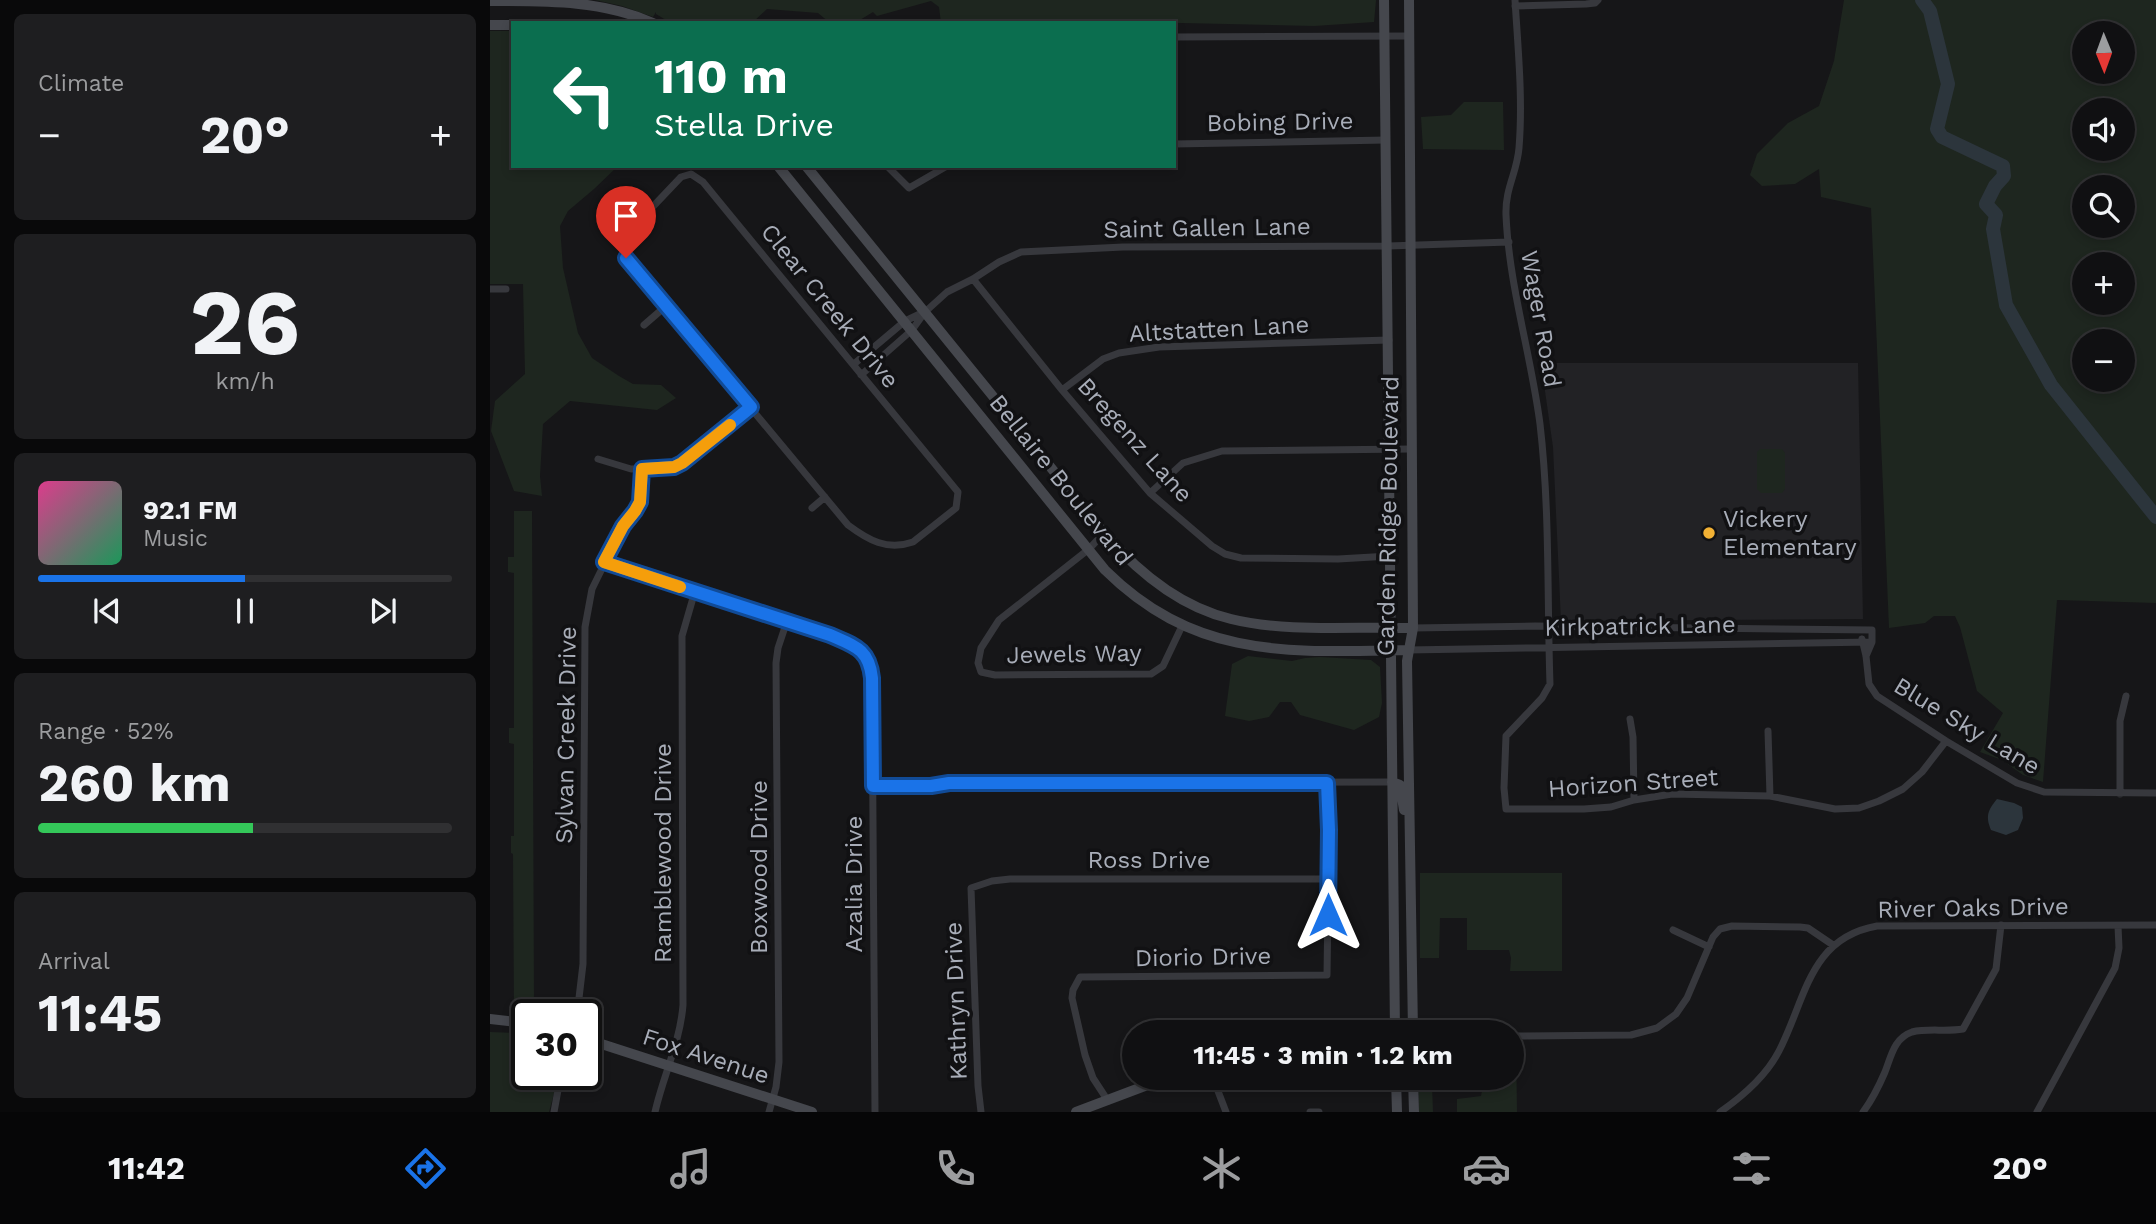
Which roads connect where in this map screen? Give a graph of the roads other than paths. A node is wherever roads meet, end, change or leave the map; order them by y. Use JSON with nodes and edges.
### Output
{"nodes":[{"id":1,"x":1384,"y":0,"type":"edge"},
{"id":2,"x":1409,"y":0,"type":"edge"},
{"id":3,"x":1598,"y":0,"type":"edge"},
{"id":4,"x":490,"y":1,"type":"edge"},
{"id":5,"x":1515,"y":3,"type":"edge"},
{"id":6,"x":649,"y":21,"type":"edge"},
{"id":7,"x":490,"y":25,"type":"edge"},
{"id":8,"x":511,"y":25,"type":"edge"},
{"id":9,"x":1384,"y":36,"type":"junction"},
{"id":10,"x":1409,"y":36,"type":"junction"},
{"id":11,"x":1176,"y":37,"type":"edge"},
{"id":12,"x":1386,"y":140,"type":"junction"},
{"id":13,"x":1176,"y":144,"type":"edge"},
{"id":14,"x":780,"y":168,"type":"edge"},
{"id":15,"x":808,"y":168,"type":"edge"},
{"id":16,"x":889,"y":168,"type":"edge"},
{"id":17,"x":944,"y":168,"type":"edge"},
{"id":18,"x":1509,"y":242,"type":"junction"},
{"id":19,"x":1409,"y":245,"type":"junction"},
{"id":20,"x":1388,"y":246,"type":"junction"},
{"id":21,"x":973,"y":279,"type":"junction"},
{"id":22,"x":490,"y":289,"type":"edge"},
{"id":23,"x":506,"y":289,"type":"dead end"},
{"id":24,"x":666,"y":306,"type":"junction"},
{"id":25,"x":925,"y":312,"type":"junction"},
{"id":26,"x":905,"y":321,"type":"junction"},
{"id":27,"x":644,"y":325,"type":"dead end"},
{"id":28,"x":912,"y":330,"type":"junction"},
{"id":29,"x":1389,"y":340,"type":"junction"},
{"id":30,"x":854,"y":364,"type":"junction"},
{"id":31,"x":861,"y":375,"type":"junction"},
{"id":32,"x":1062,"y":390,"type":"junction"},
{"id":33,"x":751,"y":407,"type":"junction"},
{"id":34,"x":1411,"y":449,"type":"junction"},
{"id":35,"x":1389,"y":450,"type":"junction"},
{"id":36,"x":598,"y":459,"type":"dead end"},
{"id":37,"x":642,"y":469,"type":"junction"},
{"id":38,"x":1150,"y":493,"type":"junction"},
{"id":39,"x":825,"y":497,"type":"junction"},
{"id":40,"x":812,"y":508,"type":"dead end"},
{"id":41,"x":1104,"y":533,"type":"junction"},
{"id":42,"x":1089,"y":549,"type":"junction"},
{"id":43,"x":1390,"y":556,"type":"junction"},
{"id":44,"x":604,"y":562,"type":"junction"},
{"id":45,"x":695,"y":591,"type":"junction"},
{"id":46,"x":787,"y":621,"type":"junction"},
{"id":47,"x":1182,"y":626,"type":"junction"},
{"id":48,"x":1390,"y":627,"type":"junction"},
{"id":49,"x":1548,"y":627,"type":"junction"},
{"id":50,"x":1413,"y":628,"type":"junction"},
{"id":51,"x":1862,"y":630,"type":"junction"},
{"id":52,"x":1872,"y":630,"type":"joint"},
{"id":53,"x":1862,"y":642,"type":"junction"},
{"id":54,"x":1872,"y":642,"type":"junction"},
{"id":55,"x":1548,"y":646,"type":"junction"},
{"id":56,"x":1391,"y":650,"type":"junction"},
{"id":57,"x":1408,"y":650,"type":"junction"},
{"id":58,"x":1867,"y":656,"type":"junction"},
{"id":59,"x":2126,"y":696,"type":"dead end"},
{"id":60,"x":1630,"y":719,"type":"dead end"},
{"id":61,"x":1768,"y":731,"type":"dead end"},
{"id":62,"x":1946,"y":741,"type":"junction"},
{"id":63,"x":1392,"y":782,"type":"junction"},
{"id":64,"x":1327,"y":783,"type":"junction"},
{"id":65,"x":873,"y":786,"type":"junction"},
{"id":66,"x":2156,"y":793,"type":"edge"},
{"id":67,"x":2120,"y":794,"type":"junction"},
{"id":68,"x":1770,"y":796,"type":"junction"},
{"id":69,"x":1634,"y":800,"type":"junction"},
{"id":70,"x":1506,"y":809,"type":"joint"},
{"id":71,"x":1411,"y":848,"type":"junction"},
{"id":72,"x":1328,"y":879,"type":"junction"},
{"id":73,"x":971,"y":888,"type":"joint"},
{"id":74,"x":2001,"y":925,"type":"junction"},
{"id":75,"x":2156,"y":925,"type":"edge"},
{"id":76,"x":2118,"y":926,"type":"junction"},
{"id":77,"x":1673,"y":930,"type":"dead end"},
{"id":78,"x":1833,"y":945,"type":"junction"},
{"id":79,"x":1709,"y":947,"type":"junction"},
{"id":80,"x":580,"y":999,"type":"edge"},
{"id":81,"x":490,"y":1020,"type":"edge"},
{"id":82,"x":1395,"y":1020,"type":"edge"},
{"id":83,"x":1413,"y":1020,"type":"edge"},
{"id":84,"x":511,"y":1022,"type":"edge"},
{"id":85,"x":1524,"y":1036,"type":"edge"},
{"id":86,"x":602,"y":1044,"type":"edge"},
{"id":87,"x":668,"y":1066,"type":"junction"},
{"id":88,"x":558,"y":1090,"type":"edge"},
{"id":89,"x":1136,"y":1090,"type":"edge"},
{"id":90,"x":1218,"y":1090,"type":"edge"},
{"id":91,"x":1396,"y":1090,"type":"edge"},
{"id":92,"x":1413,"y":1090,"type":"edge"},
{"id":93,"x":772,"y":1100,"type":"junction"},
{"id":94,"x":1108,"y":1101,"type":"junction"},
{"id":95,"x":554,"y":1112,"type":"edge"},
{"id":96,"x":655,"y":1112,"type":"edge"},
{"id":97,"x":769,"y":1112,"type":"edge"},
{"id":98,"x":812,"y":1112,"type":"edge"},
{"id":99,"x":875,"y":1112,"type":"edge"},
{"id":100,"x":981,"y":1112,"type":"edge"},
{"id":101,"x":1076,"y":1112,"type":"edge"},
{"id":102,"x":1226,"y":1112,"type":"edge"},
{"id":103,"x":1310,"y":1112,"type":"edge"},
{"id":104,"x":1319,"y":1112,"type":"edge"},
{"id":105,"x":1397,"y":1112,"type":"edge"},
{"id":106,"x":1414,"y":1112,"type":"edge"},
{"id":107,"x":1720,"y":1112,"type":"edge"},
{"id":108,"x":1863,"y":1112,"type":"edge"},
{"id":109,"x":2037,"y":1112,"type":"edge"}],
"edges":[{"from":1,"to":9,"type":"main road","name":"Garden Ridge Boulevard"},
{"from":2,"to":10,"type":"main road","name":"Garden Ridge Boulevard"},
{"from":3,"to":5,"type":"street"},
{"from":4,"to":6,"type":"main road"},
{"from":5,"to":18,"type":"street","name":"Wager Road"},
{"from":7,"to":8,"type":"main road"},
{"from":9,"to":10,"type":"street"},
{"from":9,"to":11,"type":"street"},
{"from":9,"to":12,"type":"main road","name":"Garden Ridge Boulevard"},
{"from":10,"to":19,"type":"main road","name":"Garden Ridge Boulevard"},
{"from":12,"to":13,"type":"street","name":"Bobing Drive"},
{"from":12,"to":20,"type":"main road","name":"Garden Ridge Boulevard"},
{"from":14,"to":26,"type":"main road","name":"Bellaire Boulevard"},
{"from":15,"to":25,"type":"main road","name":"Bellaire Boulevard"},
{"from":16,"to":17,"type":"street"},
{"from":18,"to":19,"type":"street","name":"Saint Gallen Lane"},
{"from":18,"to":49,"type":"street","name":"Wager Road"},
{"from":19,"to":20,"type":"street","name":"Saint Gallen Lane"},
{"from":19,"to":34,"type":"main road","name":"Garden Ridge Boulevard"},
{"from":20,"to":21,"type":"street","name":"Saint Gallen Lane"},
{"from":20,"to":29,"type":"main road","name":"Garden Ridge Boulevard"},
{"from":21,"to":25,"type":"street","name":"Saint Gallen Lane"},
{"from":21,"to":32,"type":"street","name":"Bregenz Lane"},
{"from":22,"to":23,"type":"street"},
{"from":24,"to":27,"type":"street"},
{"from":24,"to":30,"type":"street","name":"Clear Creek Drive"},
{"from":24,"to":33,"type":"street"},
{"from":25,"to":26,"type":"street"},
{"from":25,"to":28,"type":"street"},
{"from":25,"to":41,"type":"main road","name":"Bellaire Boulevard"},
{"from":26,"to":28,"type":"main road","name":"Bellaire Boulevard"},
{"from":26,"to":30,"type":"street"},
{"from":28,"to":31,"type":"street"},
{"from":28,"to":42,"type":"main road","name":"Bellaire Boulevard"},
{"from":29,"to":32,"type":"street","name":"Altstatten Lane"},
{"from":29,"to":35,"type":"main road","name":"Garden Ridge Boulevard"},
{"from":30,"to":31,"type":"street","name":"Clear Creek Drive"},
{"from":31,"to":39,"type":"street","name":"Clear Creek Drive"},
{"from":32,"to":38,"type":"street","name":"Bregenz Lane"},
{"from":33,"to":37,"type":"street"},
{"from":33,"to":39,"type":"street"},
{"from":34,"to":35,"type":"street"},
{"from":34,"to":50,"type":"main road","name":"Garden Ridge Boulevard"},
{"from":35,"to":38,"type":"street"},
{"from":35,"to":43,"type":"main road","name":"Garden Ridge Boulevard"},
{"from":36,"to":37,"type":"street"},
{"from":37,"to":44,"type":"street","name":"Sylvan Creek Drive"},
{"from":38,"to":43,"type":"street","name":"Bregenz Lane"},
{"from":39,"to":40,"type":"street"},
{"from":41,"to":42,"type":"street"},
{"from":41,"to":48,"type":"main road","name":"Bellaire Boulevard"},
{"from":42,"to":47,"type":"main road","name":"Bellaire Boulevard"},
{"from":42,"to":47,"type":"street","name":"Jewels Way"},
{"from":43,"to":48,"type":"main road","name":"Garden Ridge Boulevard"},
{"from":44,"to":45,"type":"street"},
{"from":44,"to":80,"type":"street","name":"Sylvan Creek Drive"},
{"from":45,"to":46,"type":"street"},
{"from":45,"to":87,"type":"street","name":"Ramblewood Drive"},
{"from":46,"to":65,"type":"street","name":"Azalia Drive"},
{"from":46,"to":93,"type":"street","name":"Boxwood Drive"},
{"from":47,"to":56,"type":"main road","name":"Bellaire Boulevard"},
{"from":48,"to":50,"type":"main road","name":"Bellaire Boulevard"},
{"from":48,"to":56,"type":"main road","name":"Garden Ridge Boulevard"},
{"from":49,"to":50,"type":"street","name":"Kirkpatrick Lane"},
{"from":49,"to":51,"type":"street","name":"Kirkpatrick Lane"},
{"from":49,"to":55,"type":"street","name":"Wager Road"},
{"from":50,"to":57,"type":"main road","name":"Garden Ridge Boulevard"},
{"from":51,"to":52,"type":"street","name":"Kirkpatrick Lane"},
{"from":51,"to":53,"type":"street","name":"Blue Sky Lane"},
{"from":52,"to":54,"type":"street","name":"Blue Sky Lane"},
{"from":53,"to":54,"type":"street","name":"Kirkpatrick Lane"},
{"from":53,"to":55,"type":"street","name":"Kirkpatrick Lane"},
{"from":53,"to":58,"type":"street","name":"Blue Sky Lane"},
{"from":54,"to":58,"type":"street","name":"Blue Sky Lane"},
{"from":55,"to":57,"type":"street","name":"Kirkpatrick Lane"},
{"from":55,"to":70,"type":"street","name":"Wager Road"},
{"from":56,"to":57,"type":"main road","name":"Bellaire Boulevard"},
{"from":56,"to":63,"type":"main road","name":"Garden Ridge Boulevard"},
{"from":57,"to":71,"type":"main road","name":"Garden Ridge Boulevard"},
{"from":58,"to":62,"type":"street","name":"Blue Sky Lane"},
{"from":59,"to":67,"type":"street"},
{"from":60,"to":69,"type":"street"},
{"from":61,"to":68,"type":"street"},
{"from":62,"to":67,"type":"street","name":"Blue Sky Lane"},
{"from":62,"to":68,"type":"street","name":"Horizon Street"},
{"from":63,"to":64,"type":"street"},
{"from":63,"to":71,"type":"main road"},
{"from":63,"to":82,"type":"main road","name":"Garden Ridge Boulevard"},
{"from":64,"to":65,"type":"street"},
{"from":64,"to":72,"type":"street"},
{"from":65,"to":99,"type":"street","name":"Azalia Drive"},
{"from":66,"to":67,"type":"street","name":"Blue Sky Lane"},
{"from":68,"to":69,"type":"street","name":"Horizon Street"},
{"from":69,"to":70,"type":"street","name":"Horizon Street"},
{"from":71,"to":83,"type":"main road","name":"Garden Ridge Boulevard"},
{"from":72,"to":73,"type":"street","name":"Ross Drive"},
{"from":72,"to":94,"type":"street","name":"Diorio Drive"},
{"from":73,"to":100,"type":"street","name":"Kathryn Drive"},
{"from":74,"to":76,"type":"street","name":"River Oaks Drive"},
{"from":74,"to":78,"type":"street","name":"River Oaks Drive"},
{"from":74,"to":108,"type":"street"},
{"from":75,"to":76,"type":"street","name":"River Oaks Drive"},
{"from":76,"to":109,"type":"street"},
{"from":77,"to":79,"type":"street"},
{"from":78,"to":79,"type":"street"},
{"from":78,"to":107,"type":"street","name":"River Oaks Drive"},
{"from":79,"to":85,"type":"street"},
{"from":81,"to":84,"type":"main road"},
{"from":86,"to":87,"type":"main road","name":"Fox Avenue"},
{"from":87,"to":93,"type":"main road","name":"Fox Avenue"},
{"from":87,"to":96,"type":"street","name":"Ramblewood Drive"},
{"from":88,"to":95,"type":"street"},
{"from":89,"to":94,"type":"main road"},
{"from":90,"to":102,"type":"street"},
{"from":91,"to":105,"type":"main road"},
{"from":92,"to":106,"type":"main road"},
{"from":93,"to":97,"type":"street","name":"Boxwood Drive"},
{"from":93,"to":98,"type":"main road","name":"Fox Avenue"},
{"from":94,"to":101,"type":"main road"},
{"from":103,"to":104,"type":"street"}]}
